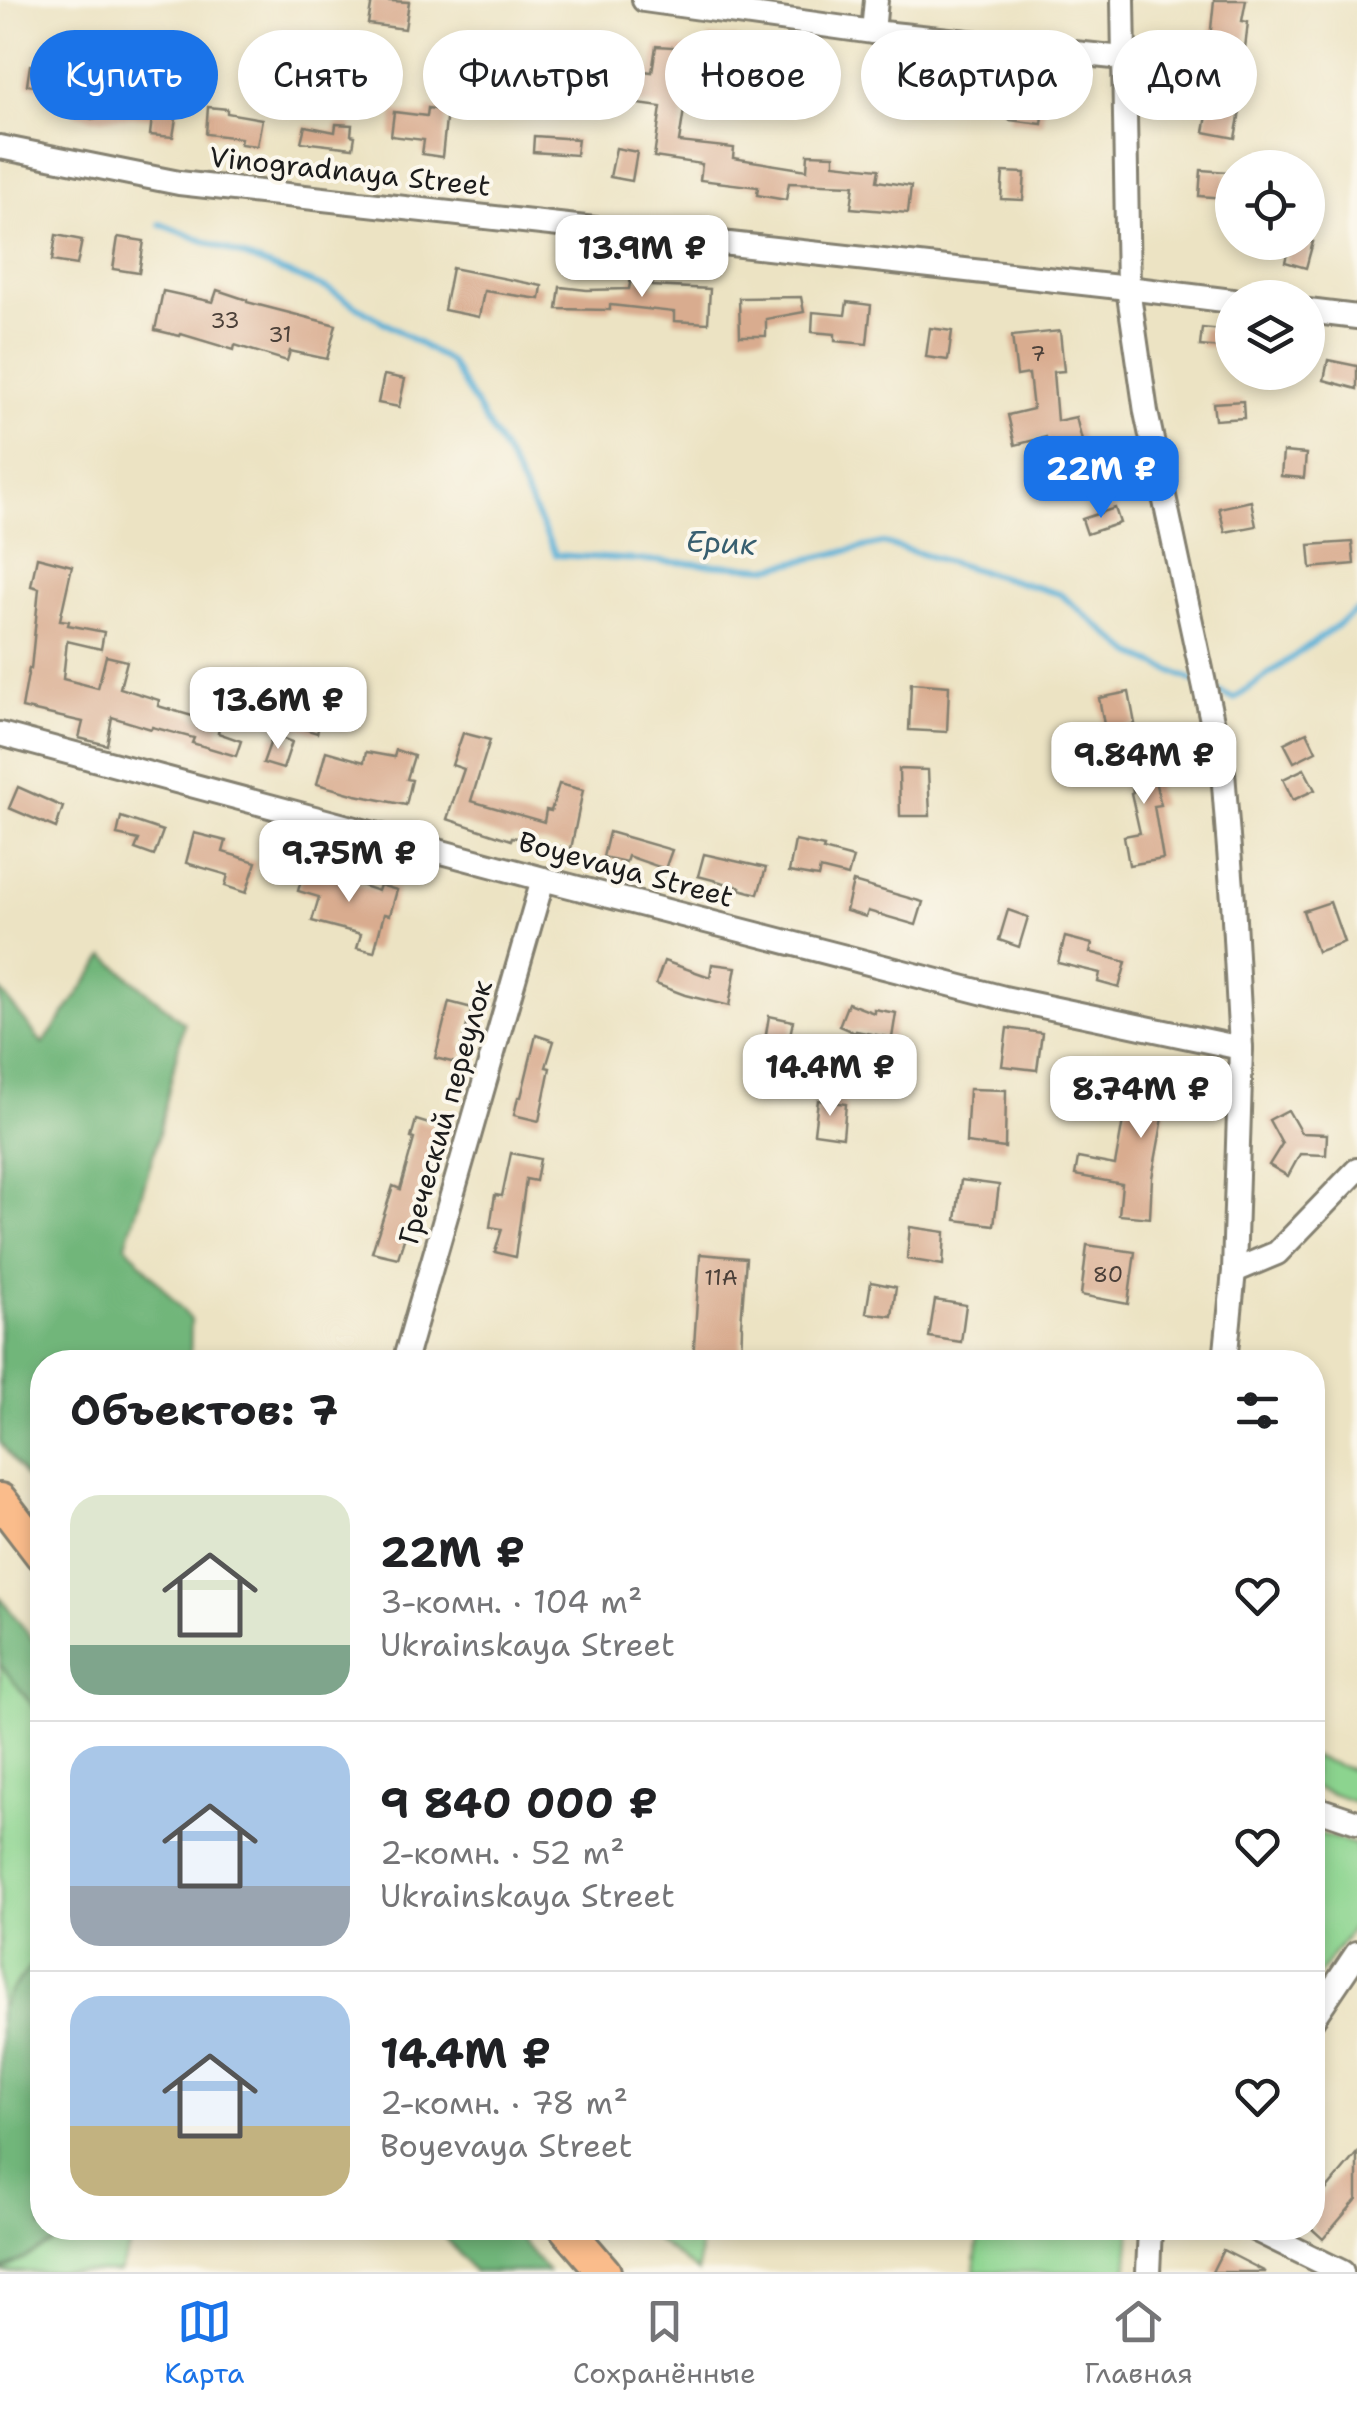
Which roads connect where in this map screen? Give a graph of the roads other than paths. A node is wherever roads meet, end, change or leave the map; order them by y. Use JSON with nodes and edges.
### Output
{"nodes":[{"id":1,"x":644,"y":0,"type":"edge"},
{"id":2,"x":876,"y":0,"type":"edge"},
{"id":3,"x":1123,"y":0,"type":"edge"},
{"id":4,"x":861,"y":30,"type":"edge"},
{"id":5,"x":873,"y":30,"type":"edge"},
{"id":6,"x":1122,"y":30,"type":"edge"},
{"id":7,"x":1124,"y":120,"type":"edge"},
{"id":8,"x":0,"y":147,"type":"edge"},
{"id":9,"x":1128,"y":288,"type":"junction"},
{"id":10,"x":1215,"y":299,"type":"edge"},
{"id":11,"x":1325,"y":313,"type":"edge"},
{"id":12,"x":1357,"y":317,"type":"edge"},
{"id":13,"x":0,"y":734,"type":"edge"},
{"id":14,"x":543,"y":879,"type":"junction"},
{"id":15,"x":1241,"y":1048,"type":"junction"},
{"id":16,"x":1357,"y":1170,"type":"edge"},
{"id":17,"x":1234,"y":1271,"type":"junction"},
{"id":18,"x":407,"y":1350,"type":"edge"},
{"id":19,"x":1226,"y":1350,"type":"edge"},
{"id":20,"x":0,"y":1500,"type":"edge"},
{"id":21,"x":30,"y":1539,"type":"edge"},
{"id":22,"x":1325,"y":1811,"type":"edge"},
{"id":23,"x":1357,"y":1822,"type":"edge"},
{"id":24,"x":1357,"y":1953,"type":"edge"},
{"id":25,"x":1325,"y":2001,"type":"edge"},
{"id":26,"x":576,"y":2240,"type":"edge"},
{"id":27,"x":1149,"y":2240,"type":"edge"},
{"id":28,"x":1277,"y":2240,"type":"edge"},
{"id":29,"x":604,"y":2272,"type":"edge"},
{"id":30,"x":1148,"y":2272,"type":"edge"},
{"id":31,"x":1342,"y":2272,"type":"edge"}],
"edges":[{"from":1,"to":4,"type":"street"},
{"from":2,"to":5,"type":"street"},
{"from":3,"to":6,"type":"street"},
{"from":7,"to":9,"type":"street"},
{"from":8,"to":9,"type":"street","name":"Vinogradnaya Street"},
{"from":9,"to":10,"type":"street","name":"Vinogradnaya Street"},
{"from":9,"to":15,"type":"street"},
{"from":11,"to":12,"type":"street"},
{"from":13,"to":14,"type":"street","name":"Boyevaya Street"},
{"from":14,"to":15,"type":"street","name":"Boyevaya Street"},
{"from":14,"to":18,"type":"street","name":"Греческий переулок"},
{"from":15,"to":17,"type":"street"},
{"from":16,"to":17,"type":"street"},
{"from":17,"to":19,"type":"street"},
{"from":20,"to":21,"type":"highway"},
{"from":22,"to":23,"type":"street"},
{"from":24,"to":25,"type":"street"},
{"from":26,"to":29,"type":"highway"},
{"from":27,"to":30,"type":"street"},
{"from":28,"to":31,"type":"street"}]}
